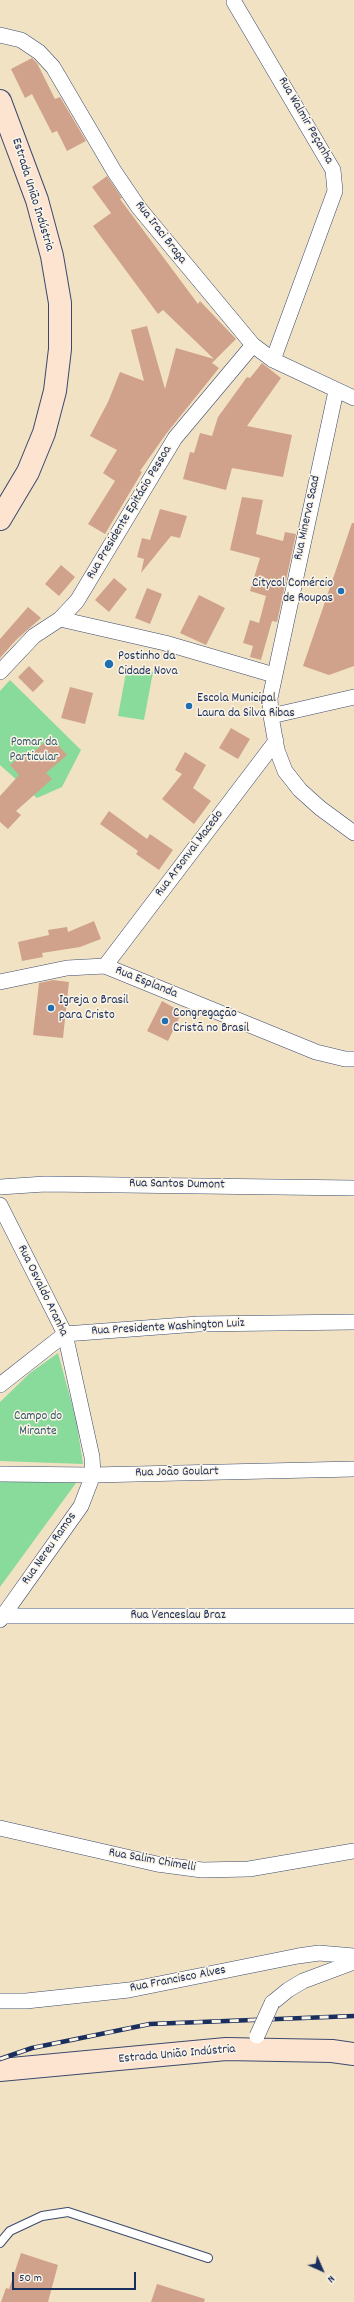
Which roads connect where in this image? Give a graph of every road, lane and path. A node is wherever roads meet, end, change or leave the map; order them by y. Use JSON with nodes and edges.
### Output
{"nodes":[{"id":1,"x":234,"y":2,"type":"dead end"},
{"id":2,"x":0,"y":35,"type":"edge"},
{"id":3,"x":0,"y":101,"type":"edge"},
{"id":4,"x":253,"y":345,"type":"junction"},
{"id":5,"x":273,"y":360,"type":"junction"},
{"id":6,"x":336,"y":391,"type":"junction"},
{"id":7,"x":354,"y":398,"type":"edge"},
{"id":8,"x":0,"y":519,"type":"edge"},
{"id":9,"x":60,"y":619,"type":"junction"},
{"id":10,"x":0,"y":672,"type":"edge"},
{"id":11,"x":274,"y":675,"type":"junction"},
{"id":12,"x":354,"y":697,"type":"edge"},
{"id":13,"x":271,"y":716,"type":"junction"},
{"id":14,"x":276,"y":741,"type":"junction"},
{"id":15,"x":354,"y":833,"type":"edge"},
{"id":16,"x":105,"y":966,"type":"junction"},
{"id":17,"x":0,"y":982,"type":"edge"},
{"id":18,"x":354,"y":1059,"type":"edge"},
{"id":19,"x":0,"y":1187,"type":"edge"},
{"id":20,"x":354,"y":1188,"type":"edge"},
{"id":21,"x":0,"y":1205,"type":"edge"},
{"id":22,"x":354,"y":1322,"type":"edge"},
{"id":23,"x":65,"y":1334,"type":"junction"},
{"id":24,"x":0,"y":1385,"type":"edge"},
{"id":25,"x":354,"y":1469,"type":"edge"},
{"id":26,"x":0,"y":1474,"type":"edge"},
{"id":27,"x":93,"y":1475,"type":"junction"},
{"id":28,"x":354,"y":1616,"type":"edge"},
{"id":29,"x":1,"y":1618,"type":"edge"},
{"id":30,"x":0,"y":1828,"type":"edge"},
{"id":31,"x":354,"y":1852,"type":"edge"},
{"id":32,"x":354,"y":1956,"type":"edge"},
{"id":33,"x":354,"y":1962,"type":"edge"},
{"id":34,"x":0,"y":2001,"type":"edge"},
{"id":35,"x":255,"y":2042,"type":"junction"},
{"id":36,"x":354,"y":2054,"type":"edge"},
{"id":37,"x":0,"y":2070,"type":"edge"},
{"id":38,"x":0,"y":2243,"type":"edge"},
{"id":39,"x":208,"y":2258,"type":"dead end"}],
"edges":[{"from":1,"to":5,"type":"street","name":"Rua Walmir Peçanha"},
{"from":2,"to":4,"type":"street","name":"Rua Iraci Braga"},
{"from":3,"to":8,"type":"main road","name":"Estrada União Indústria"},
{"from":4,"to":5,"type":"street","name":"Rua Iraci Braga"},
{"from":4,"to":9,"type":"street","name":"Rua Presidente Epitácio Pessoa"},
{"from":5,"to":6,"type":"street","name":"Rua Iraci Braga"},
{"from":6,"to":7,"type":"street","name":"Rua Iraci Braga"},
{"from":6,"to":11,"type":"street","name":"Rua Minerva Saad"},
{"from":9,"to":10,"type":"street","name":"Rua Presidente Epitácio Pessoa"},
{"from":9,"to":11,"type":"street"},
{"from":11,"to":13,"type":"street","name":"Rua Minerva Saad"},
{"from":12,"to":13,"type":"street"},
{"from":13,"to":14,"type":"street"},
{"from":14,"to":15,"type":"street"},
{"from":14,"to":16,"type":"street","name":"Rua Arsonval Macedo"},
{"from":16,"to":17,"type":"street","name":"Rua Esplanda"},
{"from":16,"to":18,"type":"street","name":"Rua Esplanda"},
{"from":19,"to":20,"type":"street","name":"Rua Santos Dumont"},
{"from":21,"to":23,"type":"street","name":"Rua Osvaldo Aranha"},
{"from":22,"to":23,"type":"street","name":"Rua Presidente Washington Luiz"},
{"from":23,"to":24,"type":"street"},
{"from":23,"to":27,"type":"street","name":"Rua Osvaldo Aranha"},
{"from":25,"to":27,"type":"street","name":"Rua João Goulart"},
{"from":26,"to":27,"type":"street","name":"Rua João Goulart"},
{"from":27,"to":29,"type":"street","name":"Rua Nereu Ramos"},
{"from":28,"to":29,"type":"street","name":"Rua Venceslau Braz"},
{"from":30,"to":31,"type":"street","name":"Rua Salim Chimelli"},
{"from":32,"to":34,"type":"street","name":"Rua Francisco Alves"},
{"from":33,"to":35,"type":"street","bridge":true},
{"from":35,"to":36,"type":"main road","name":"Estrada União Indústria"},
{"from":35,"to":37,"type":"main road","name":"Estrada União Indústria"},
{"from":38,"to":39,"type":"lane"}]}
